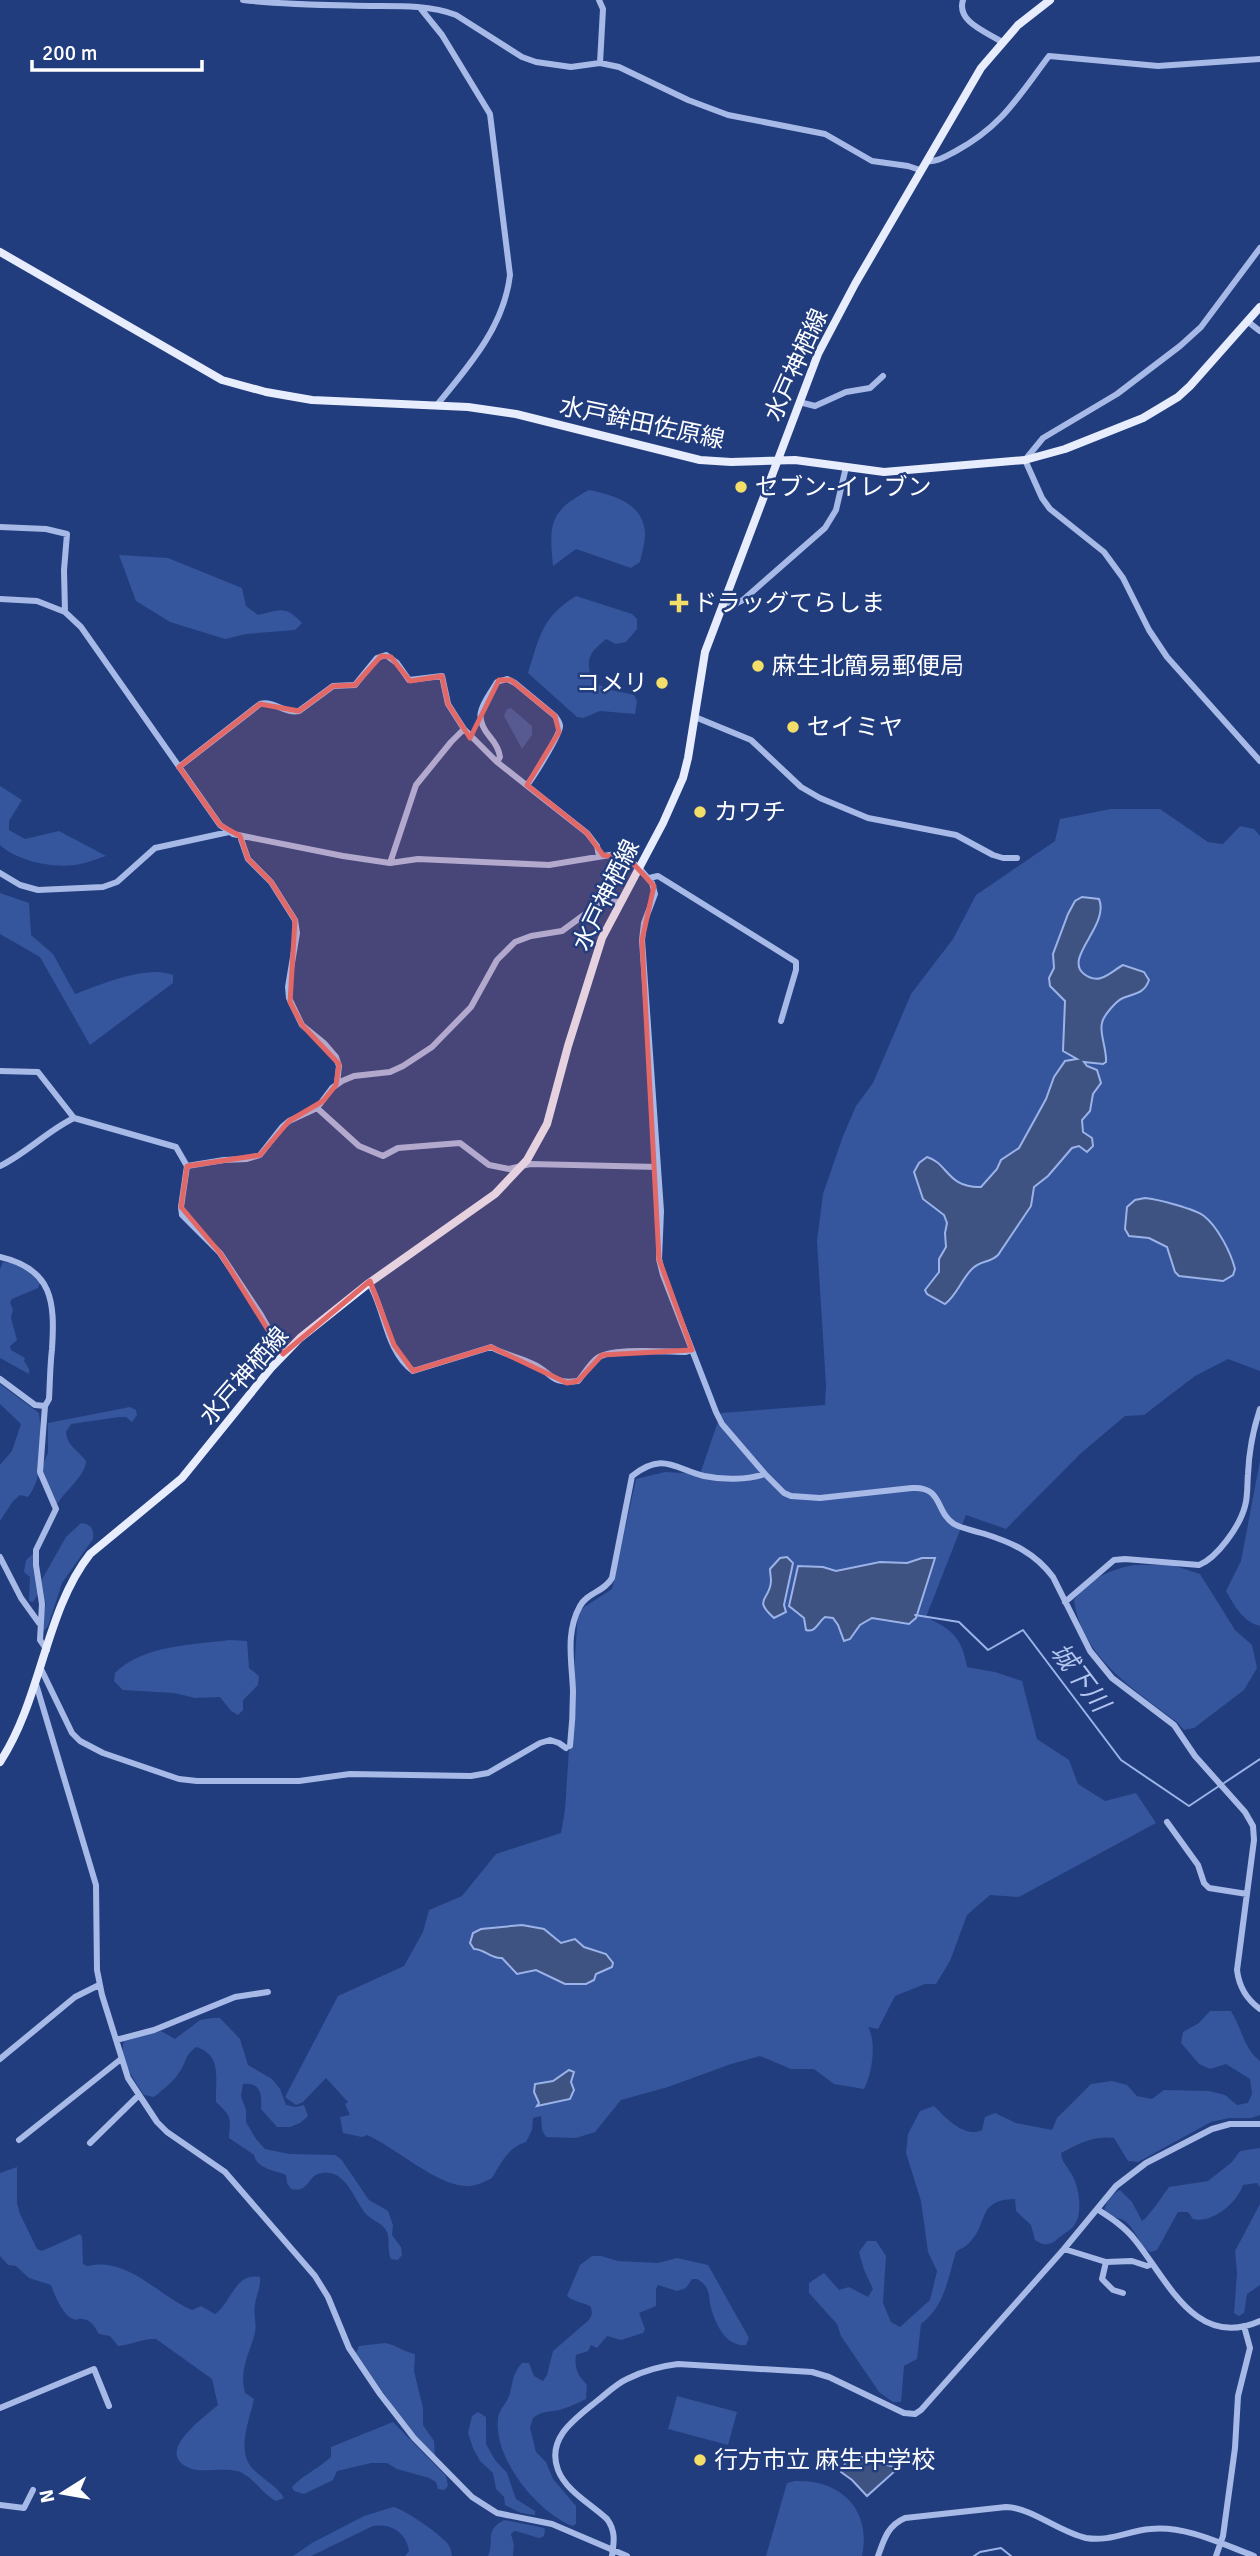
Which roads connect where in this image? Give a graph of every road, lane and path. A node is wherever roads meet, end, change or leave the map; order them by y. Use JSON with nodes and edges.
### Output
{"nodes":[{"id":1,"x":243,"y":0,"type":"edge"},
{"id":2,"x":599,"y":0,"type":"edge"},
{"id":3,"x":963,"y":0,"type":"edge"},
{"id":4,"x":1050,"y":0,"type":"edge"},
{"id":5,"x":421,"y":9,"type":"junction"},
{"id":6,"x":1002,"y":42,"type":"junction"},
{"id":7,"x":1260,"y":59,"type":"edge"},
{"id":8,"x":600,"y":63,"type":"junction"},
{"id":9,"x":926,"y":161,"type":"junction"},
{"id":10,"x":920,"y":170,"type":"junction"},
{"id":11,"x":1260,"y":248,"type":"edge"},
{"id":12,"x":0,"y":252,"type":"edge"},
{"id":13,"x":1260,"y":307,"type":"edge"},
{"id":14,"x":1247,"y":321,"type":"junction"},
{"id":15,"x":1260,"y":331,"type":"edge"},
{"id":16,"x":883,"y":376,"type":"dead end"},
{"id":17,"x":799,"y":402,"type":"junction"},
{"id":18,"x":436,"y":405,"type":"junction"},
{"id":19,"x":777,"y":460,"type":"junction"},
{"id":20,"x":1025,"y":460,"type":"junction"},
{"id":21,"x":846,"y":467,"type":"junction"},
{"id":22,"x":0,"y":527,"type":"edge"},
{"id":23,"x":0,"y":599,"type":"edge"},
{"id":24,"x":724,"y":602,"type":"junction"},
{"id":25,"x":65,"y":612,"type":"junction"},
{"id":26,"x":695,"y":717,"type":"junction"},
{"id":27,"x":464,"y":729,"type":"junction"},
{"id":28,"x":1260,"y":761,"type":"edge"},
{"id":29,"x":496,"y":762,"type":"junction"},
{"id":30,"x":179,"y":767,"type":"junction"},
{"id":31,"x":527,"y":785,"type":"junction"},
{"id":32,"x":229,"y":832,"type":"junction"},
{"id":33,"x":240,"y":836,"type":"junction"},
{"id":34,"x":599,"y":856,"type":"junction"},
{"id":35,"x":1017,"y":859,"type":"dead end"},
{"id":36,"x":390,"y":863,"type":"junction"},
{"id":37,"x":640,"y":869,"type":"junction"},
{"id":38,"x":0,"y":873,"type":"edge"},
{"id":39,"x":649,"y":878,"type":"junction"},
{"id":40,"x":622,"y":901,"type":"junction"},
{"id":41,"x":780,"y":1021,"type":"dead end"},
{"id":42,"x":0,"y":1071,"type":"edge"},
{"id":43,"x":337,"y":1084,"type":"junction"},
{"id":44,"x":317,"y":1108,"type":"junction"},
{"id":45,"x":74,"y":1118,"type":"junction"},
{"id":46,"x":0,"y":1166,"type":"edge"},
{"id":47,"x":187,"y":1166,"type":"junction"},
{"id":48,"x":523,"y":1166,"type":"junction"},
{"id":49,"x":658,"y":1167,"type":"junction"},
{"id":50,"x":0,"y":1257,"type":"edge"},
{"id":51,"x":369,"y":1283,"type":"junction"},
{"id":52,"x":692,"y":1350,"type":"junction"},
{"id":53,"x":283,"y":1354,"type":"junction"},
{"id":54,"x":0,"y":1379,"type":"edge"},
{"id":55,"x":45,"y":1406,"type":"junction"},
{"id":56,"x":1260,"y":1409,"type":"edge"},
{"id":57,"x":765,"y":1474,"type":"junction"},
{"id":58,"x":0,"y":1557,"type":"edge"},
{"id":59,"x":1065,"y":1602,"type":"junction"},
{"id":60,"x":40,"y":1625,"type":"junction"},
{"id":61,"x":47,"y":1650,"type":"junction"},
{"id":62,"x":41,"y":1669,"type":"junction"},
{"id":63,"x":36,"y":1684,"type":"junction"},
{"id":64,"x":0,"y":1762,"type":"edge"},
{"id":65,"x":1167,"y":1822,"type":"dead end"},
{"id":66,"x":1247,"y":1894,"type":"junction"},
{"id":67,"x":99,"y":1985,"type":"junction"},
{"id":68,"x":268,"y":1992,"type":"dead end"},
{"id":69,"x":1260,"y":2009,"type":"edge"},
{"id":70,"x":116,"y":2040,"type":"junction"},
{"id":71,"x":0,"y":2059,"type":"edge"},
{"id":72,"x":121,"y":2059,"type":"junction"},
{"id":73,"x":139,"y":2095,"type":"junction"},
{"id":74,"x":1260,"y":2124,"type":"edge"},
{"id":75,"x":19,"y":2140,"type":"dead end"},
{"id":76,"x":90,"y":2143,"type":"dead end"},
{"id":77,"x":1097,"y":2209,"type":"junction"},
{"id":78,"x":1064,"y":2249,"type":"junction"},
{"id":79,"x":1107,"y":2262,"type":"junction"},
{"id":80,"x":1152,"y":2264,"type":"junction"},
{"id":81,"x":1123,"y":2293,"type":"dead end"},
{"id":82,"x":1260,"y":2321,"type":"edge"},
{"id":83,"x":1244,"y":2326,"type":"junction"},
{"id":84,"x":109,"y":2406,"type":"dead end"},
{"id":85,"x":0,"y":2408,"type":"edge"},
{"id":86,"x":33,"y":2490,"type":"dead end"},
{"id":87,"x":0,"y":2505,"type":"edge"},
{"id":88,"x":1220,"y":2543,"type":"junction"},
{"id":89,"x":612,"y":2554,"type":"edge"},
{"id":90,"x":628,"y":2556,"type":"edge"},
{"id":91,"x":878,"y":2556,"type":"edge"},
{"id":92,"x":1216,"y":2556,"type":"edge"},
{"id":93,"x":1254,"y":2556,"type":"edge"}],
"edges":[{"from":1,"to":5,"type":"street"},
{"from":2,"to":8,"type":"street"},
{"from":3,"to":6,"type":"street"},
{"from":4,"to":6,"type":"main road","name":"水戸神栖線"},
{"from":5,"to":8,"type":"street"},
{"from":5,"to":18,"type":"street"},
{"from":6,"to":9,"type":"main road","name":"水戸神栖線"},
{"from":7,"to":9,"type":"street"},
{"from":8,"to":10,"type":"street"},
{"from":9,"to":10,"type":"main road","name":"水戸神栖線"},
{"from":10,"to":17,"type":"main road","name":"水戸神栖線"},
{"from":11,"to":20,"type":"street"},
{"from":12,"to":18,"type":"main road","name":"水戸鉾田佐原線"},
{"from":13,"to":14,"type":"main road","name":"水戸鉾田佐原線"},
{"from":14,"to":15,"type":"street"},
{"from":14,"to":20,"type":"main road","name":"水戸鉾田佐原線"},
{"from":16,"to":17,"type":"street"},
{"from":17,"to":19,"type":"main road","name":"水戸神栖線"},
{"from":18,"to":19,"type":"main road","name":"水戸鉾田佐原線"},
{"from":19,"to":21,"type":"main road","name":"水戸鉾田佐原線"},
{"from":19,"to":24,"type":"main road","name":"水戸神栖線"},
{"from":20,"to":21,"type":"main road","name":"水戸鉾田佐原線"},
{"from":20,"to":28,"type":"street"},
{"from":21,"to":24,"type":"street"},
{"from":22,"to":25,"type":"street"},
{"from":23,"to":25,"type":"street"},
{"from":24,"to":26,"type":"main road","name":"水戸神栖線"},
{"from":25,"to":30,"type":"street"},
{"from":26,"to":35,"type":"street"},
{"from":26,"to":37,"type":"main road","name":"水戸神栖線"},
{"from":27,"to":29,"type":"street"},
{"from":27,"to":30,"type":"street"},
{"from":27,"to":36,"type":"street"},
{"from":29,"to":31,"type":"street"},
{"from":29,"to":31,"type":"street"},
{"from":30,"to":32,"type":"street"},
{"from":31,"to":34,"type":"street"},
{"from":32,"to":33,"type":"street"},
{"from":32,"to":38,"type":"street"},
{"from":33,"to":36,"type":"street"},
{"from":33,"to":43,"type":"street"},
{"from":34,"to":36,"type":"street"},
{"from":34,"to":37,"type":"street"},
{"from":37,"to":39,"type":"street"},
{"from":37,"to":40,"type":"main road","name":"水戸神栖線"},
{"from":39,"to":41,"type":"street"},
{"from":39,"to":49,"type":"street"},
{"from":40,"to":43,"type":"street"},
{"from":40,"to":48,"type":"main road","name":"水戸神栖線"},
{"from":42,"to":45,"type":"street"},
{"from":43,"to":44,"type":"street"},
{"from":44,"to":47,"type":"street"},
{"from":44,"to":48,"type":"street"},
{"from":45,"to":46,"type":"street"},
{"from":45,"to":47,"type":"street"},
{"from":47,"to":53,"type":"street"},
{"from":48,"to":49,"type":"street"},
{"from":48,"to":51,"type":"main road","name":"水戸神栖線"},
{"from":49,"to":52,"type":"street"},
{"from":50,"to":55,"type":"street"},
{"from":51,"to":52,"type":"street"},
{"from":51,"to":53,"type":"main road","name":"水戸神栖線"},
{"from":52,"to":57,"type":"street"},
{"from":53,"to":61,"type":"main road","name":"水戸神栖線"},
{"from":54,"to":55,"type":"street"},
{"from":55,"to":60,"type":"street"},
{"from":56,"to":59,"type":"street"},
{"from":57,"to":59,"type":"street"},
{"from":57,"to":62,"type":"street"},
{"from":58,"to":60,"type":"street"},
{"from":59,"to":66,"type":"street"},
{"from":60,"to":61,"type":"street"},
{"from":61,"to":62,"type":"main road","name":"水戸神栖線"},
{"from":62,"to":63,"type":"main road","name":"水戸神栖線"},
{"from":63,"to":64,"type":"main road","name":"水戸神栖線"},
{"from":63,"to":67,"type":"street"},
{"from":65,"to":66,"type":"street"},
{"from":66,"to":69,"type":"street"},
{"from":67,"to":70,"type":"street"},
{"from":67,"to":71,"type":"street"},
{"from":68,"to":70,"type":"street"},
{"from":70,"to":72,"type":"street"},
{"from":72,"to":73,"type":"street"},
{"from":72,"to":75,"type":"street"},
{"from":73,"to":76,"type":"street"},
{"from":73,"to":89,"type":"street"},
{"from":74,"to":77,"type":"street"},
{"from":77,"to":78,"type":"street"},
{"from":77,"to":80,"type":"street"},
{"from":78,"to":79,"type":"street"},
{"from":78,"to":89,"type":"street"},
{"from":79,"to":80,"type":"street"},
{"from":79,"to":81,"type":"street"},
{"from":80,"to":83,"type":"street"},
{"from":82,"to":83,"type":"street"},
{"from":83,"to":88,"type":"street"},
{"from":84,"to":85,"type":"street"},
{"from":86,"to":87,"type":"street"},
{"from":88,"to":91,"type":"street"},
{"from":88,"to":92,"type":"street"},
{"from":88,"to":93,"type":"street"},
{"from":89,"to":90,"type":"street"}]}
